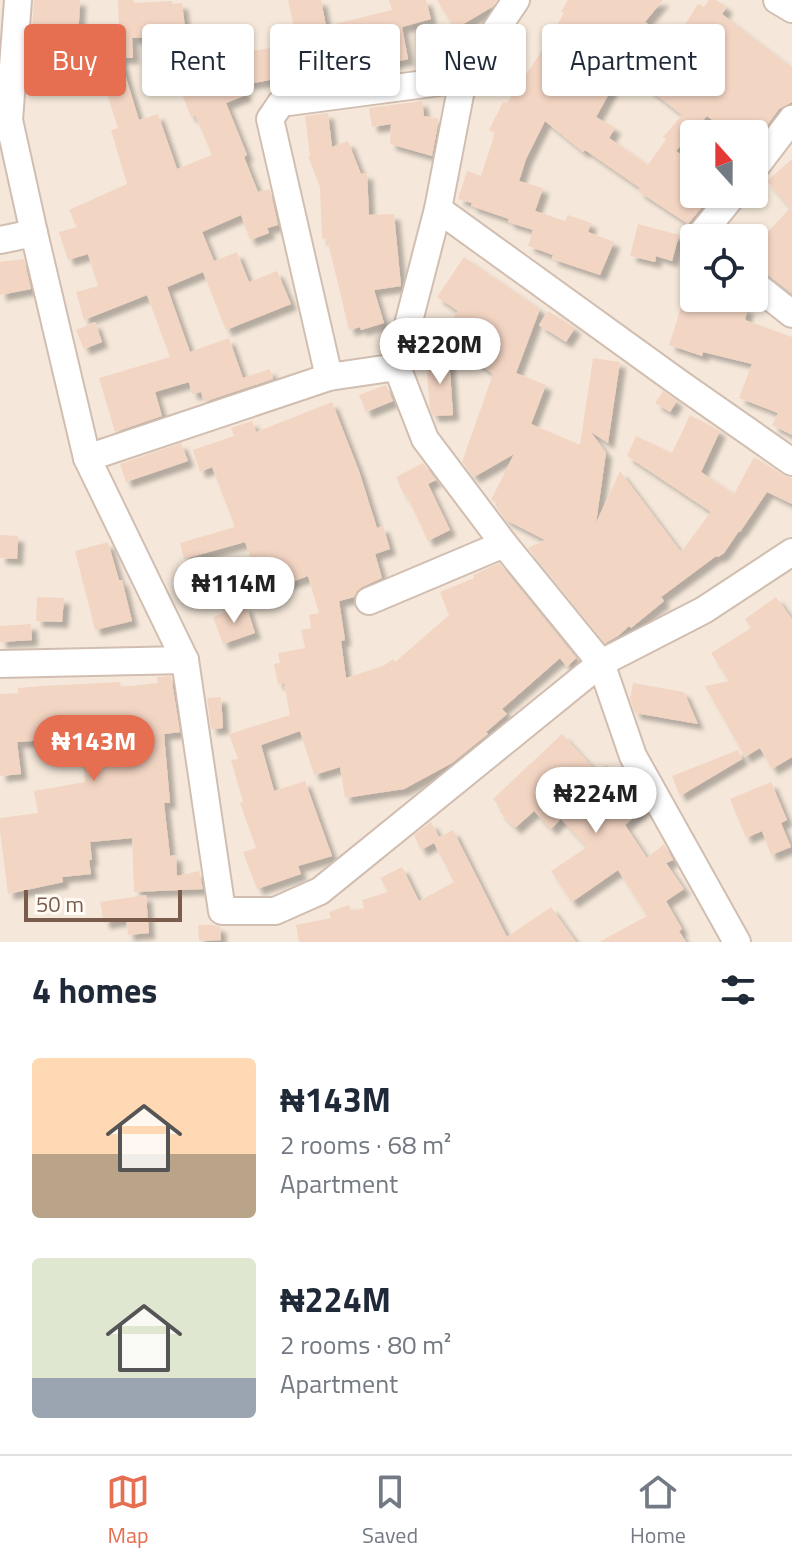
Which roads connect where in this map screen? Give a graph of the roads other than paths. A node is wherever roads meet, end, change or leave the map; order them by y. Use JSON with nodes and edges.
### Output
{"nodes":[{"id":1,"x":18,"y":0,"type":"edge"},
{"id":2,"x":516,"y":0,"type":"edge"},
{"id":3,"x":777,"y":0,"type":"edge"},
{"id":4,"x":792,"y":9,"type":"edge"},
{"id":5,"x":500,"y":24,"type":"edge"},
{"id":6,"x":416,"y":85,"type":"edge"},
{"id":7,"x":460,"y":96,"type":"edge"},
{"id":8,"x":792,"y":119,"type":"edge"},
{"id":9,"x":768,"y":151,"type":"edge"},
{"id":10,"x":723,"y":208,"type":"edge"},
{"id":11,"x":438,"y":209,"type":"junction"},
{"id":12,"x":709,"y":224,"type":"edge"},
{"id":13,"x":34,"y":233,"type":"junction"},
{"id":14,"x":0,"y":240,"type":"edge"},
{"id":15,"x":768,"y":295,"type":"edge"},
{"id":16,"x":792,"y":314,"type":"edge"},
{"id":17,"x":397,"y":367,"type":"junction"},
{"id":18,"x":329,"y":377,"type":"junction"},
{"id":19,"x":87,"y":458,"type":"junction"},
{"id":20,"x":792,"y":462,"type":"edge"},
{"id":21,"x":504,"y":544,"type":"junction"},
{"id":22,"x":792,"y":552,"type":"edge"},
{"id":23,"x":369,"y":601,"type":"dead end"},
{"id":24,"x":185,"y":660,"type":"junction"},
{"id":25,"x":601,"y":663,"type":"junction"},
{"id":26,"x":0,"y":664,"type":"edge"},
{"id":27,"x":737,"y":942,"type":"edge"}],
"edges":[{"from":1,"to":13,"type":"street"},
{"from":2,"to":5,"type":"street"},
{"from":3,"to":4,"type":"street"},
{"from":6,"to":18,"type":"street"},
{"from":7,"to":11,"type":"street"},
{"from":8,"to":9,"type":"street"},
{"from":10,"to":12,"type":"street"},
{"from":11,"to":17,"type":"street"},
{"from":11,"to":20,"type":"street"},
{"from":13,"to":14,"type":"street"},
{"from":13,"to":19,"type":"street"},
{"from":15,"to":16,"type":"street"},
{"from":17,"to":18,"type":"street"},
{"from":17,"to":21,"type":"street"},
{"from":18,"to":19,"type":"street"},
{"from":19,"to":24,"type":"street"},
{"from":21,"to":23,"type":"street"},
{"from":21,"to":25,"type":"street"},
{"from":22,"to":25,"type":"street"},
{"from":24,"to":25,"type":"street"},
{"from":24,"to":26,"type":"street"},
{"from":25,"to":27,"type":"street"}]}
